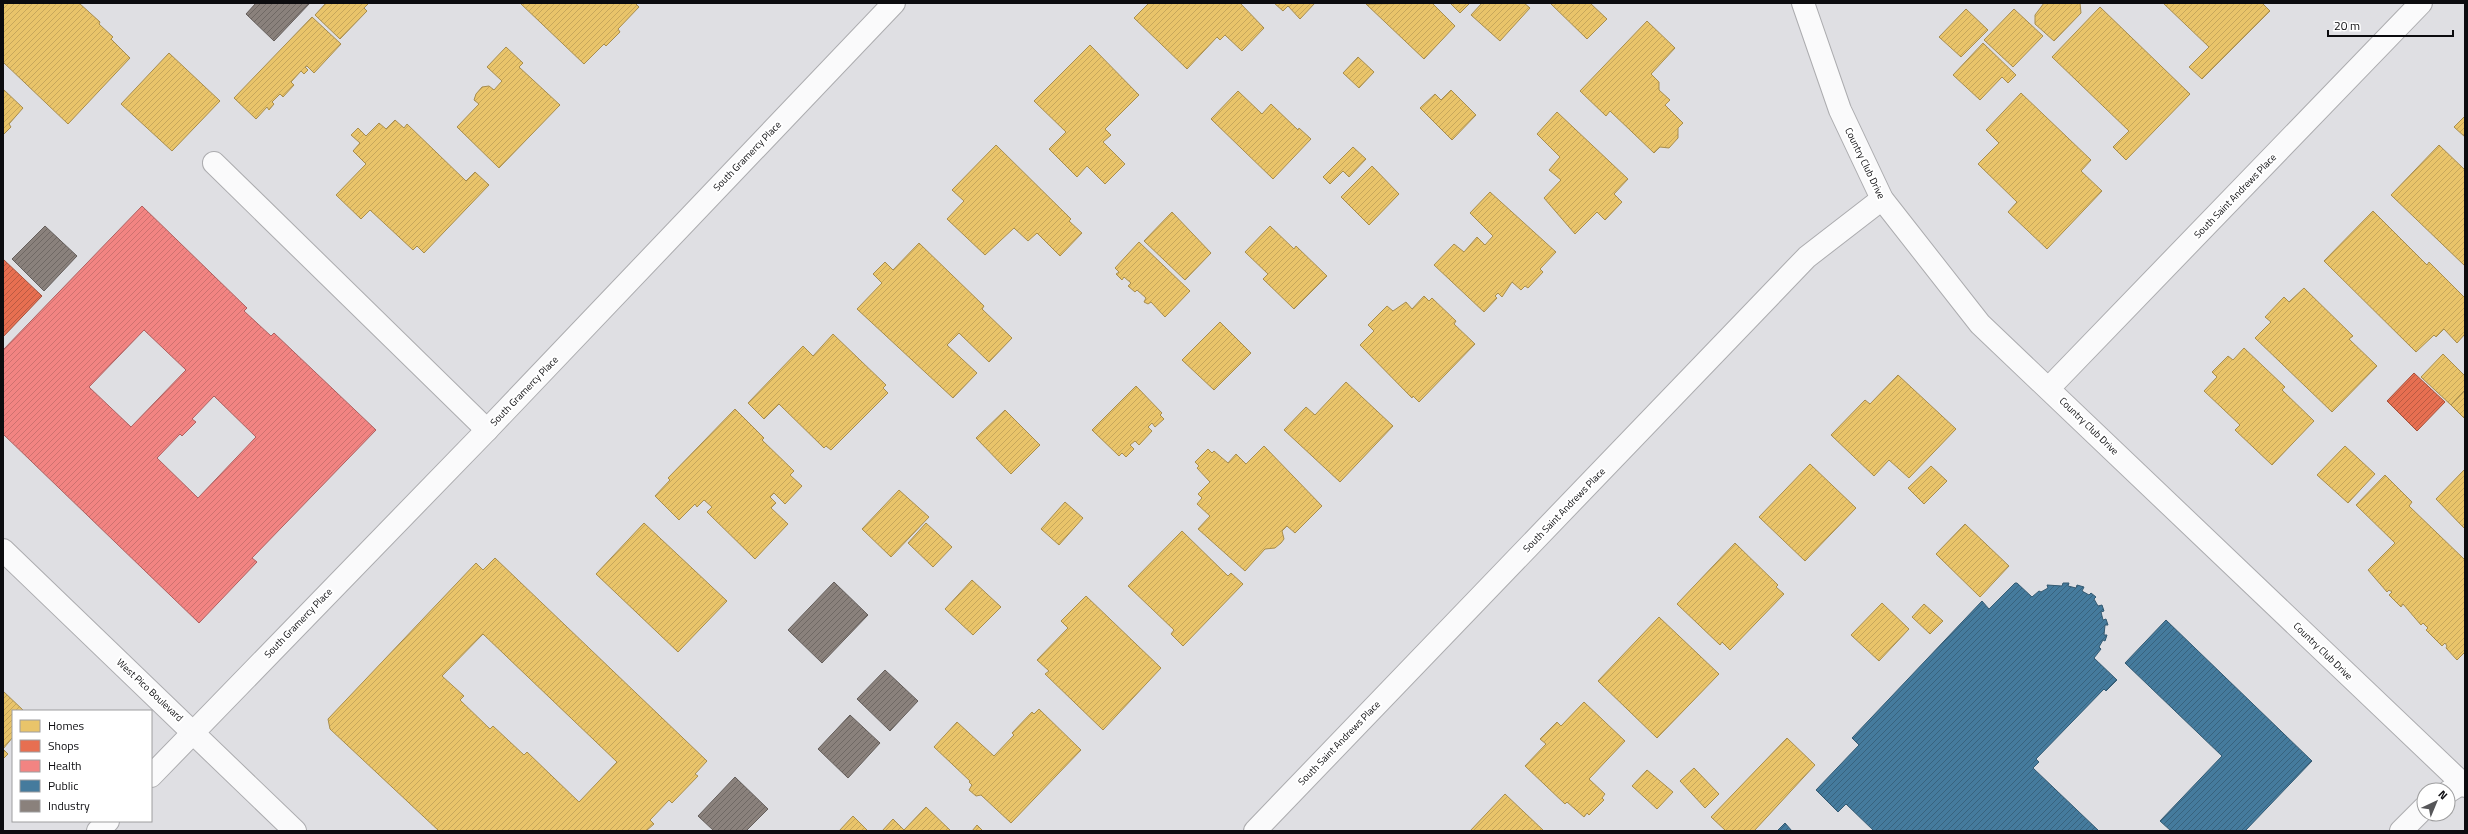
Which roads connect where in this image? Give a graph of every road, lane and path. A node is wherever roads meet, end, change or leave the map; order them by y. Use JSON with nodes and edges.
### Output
{"nodes":[{"id":1,"x":894,"y":3,"type":"edge"},
{"id":2,"x":1803,"y":3,"type":"edge"},
{"id":3,"x":2421,"y":3,"type":"edge"},
{"id":4,"x":214,"y":163,"type":"dead end"},
{"id":5,"x":1882,"y":198,"type":"junction"},
{"id":6,"x":2049,"y":388,"type":"junction"},
{"id":7,"x":487,"y":430,"type":"junction"},
{"id":8,"x":3,"y":550,"type":"edge"},
{"id":9,"x":194,"y":731,"type":"junction"},
{"id":10,"x":152,"y":775,"type":"edge"},
{"id":11,"x":2460,"y":785,"type":"edge"},
{"id":12,"x":2416,"y":816,"type":"edge"},
{"id":13,"x":107,"y":822,"type":"edge"},
{"id":14,"x":98,"y":831,"type":"edge"},
{"id":15,"x":295,"y":831,"type":"edge"},
{"id":16,"x":1255,"y":831,"type":"edge"},
{"id":17,"x":2401,"y":831,"type":"edge"}],
"edges":[{"from":1,"to":7,"type":"street","name":"South Gramercy Place"},
{"from":2,"to":5,"type":"street","name":"Country Club Drive"},
{"from":3,"to":6,"type":"street","name":"South Saint Andrews Place"},
{"from":4,"to":7,"type":"street"},
{"from":5,"to":6,"type":"street","name":"Country Club Drive"},
{"from":5,"to":16,"type":"street","name":"South Saint Andrews Place"},
{"from":6,"to":11,"type":"street","name":"Country Club Drive"},
{"from":7,"to":9,"type":"street","name":"South Gramercy Place"},
{"from":8,"to":9,"type":"street","name":"West Pico Boulevard"},
{"from":9,"to":10,"type":"street","name":"South Gramercy Place"},
{"from":9,"to":15,"type":"street","name":"West Pico Boulevard"},
{"from":12,"to":17,"type":"street"},
{"from":13,"to":14,"type":"street"}]}
